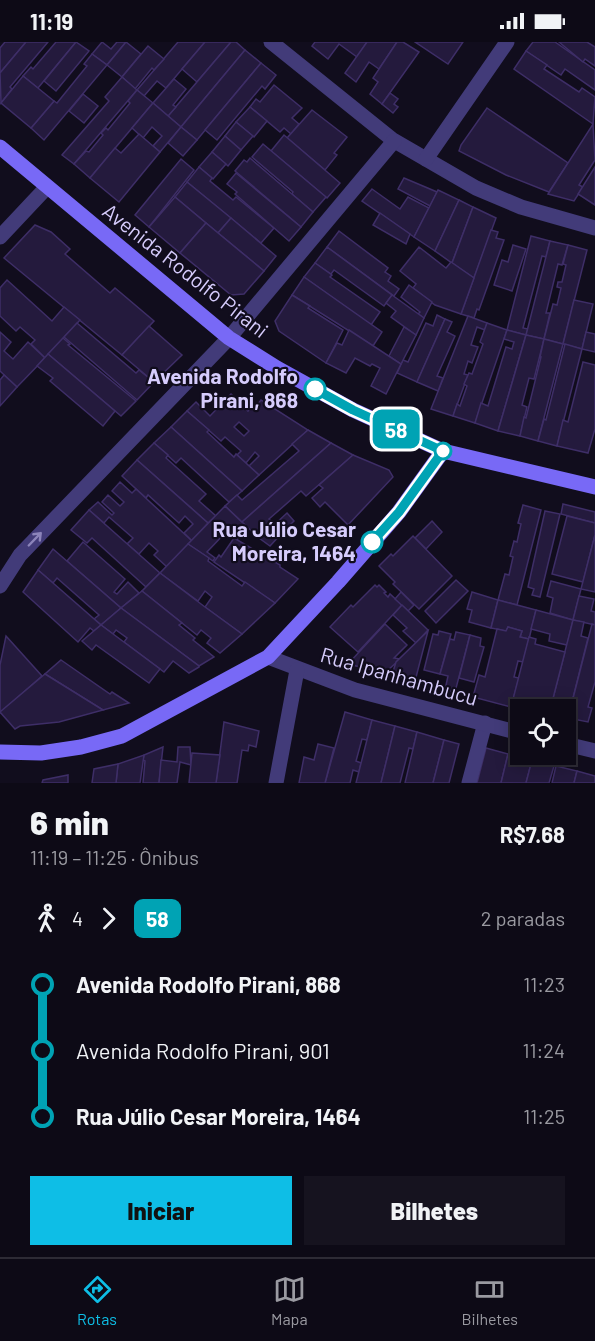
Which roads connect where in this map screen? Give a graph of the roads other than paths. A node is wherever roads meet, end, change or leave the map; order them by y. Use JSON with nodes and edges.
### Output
{"nodes":[{"id":1,"x":271,"y":42,"type":"edge"},
{"id":2,"x":507,"y":42,"type":"edge"},
{"id":3,"x":394,"y":141,"type":"junction"},
{"id":4,"x":0,"y":147,"type":"edge"},
{"id":5,"x":426,"y":159,"type":"junction"},
{"id":6,"x":47,"y":187,"type":"junction"},
{"id":7,"x":595,"y":228,"type":"edge"},
{"id":8,"x":0,"y":237,"type":"edge"},
{"id":9,"x":229,"y":338,"type":"junction"},
{"id":10,"x":443,"y":451,"type":"junction"},
{"id":11,"x":595,"y":486,"type":"edge"},
{"id":12,"x":0,"y":586,"type":"edge"},
{"id":13,"x":268,"y":657,"type":"junction"},
{"id":14,"x":297,"y":670,"type":"junction"},
{"id":15,"x":485,"y":723,"type":"junction"},
{"id":16,"x":510,"y":730,"type":"edge"},
{"id":17,"x":576,"y":746,"type":"edge"},
{"id":18,"x":595,"y":751,"type":"edge"},
{"id":19,"x":0,"y":752,"type":"edge"},
{"id":20,"x":276,"y":783,"type":"edge"},
{"id":21,"x":469,"y":783,"type":"edge"}],
"edges":[{"from":1,"to":3,"type":"street"},
{"from":2,"to":5,"type":"street"},
{"from":3,"to":5,"type":"street"},
{"from":3,"to":9,"type":"street"},
{"from":4,"to":6,"type":"main road","name":"Avenida Rodolfo Pirani"},
{"from":5,"to":7,"type":"street"},
{"from":6,"to":8,"type":"street"},
{"from":6,"to":9,"type":"main road","name":"Avenida Rodolfo Pirani"},
{"from":9,"to":10,"type":"main road","name":"Avenida Rodolfo Pirani"},
{"from":12,"to":9,"type":"street","one_way":true},
{"from":10,"to":11,"type":"main road","name":"Avenida Rodolfo Pirani"},
{"from":10,"to":13,"type":"main road"},
{"from":13,"to":14,"type":"street","name":"Rua Ipanhambucu"},
{"from":13,"to":19,"type":"main road"},
{"from":14,"to":15,"type":"street","name":"Rua Ipanhambucu"},
{"from":14,"to":20,"type":"street"},
{"from":15,"to":16,"type":"street","name":"Rua Ipanhambucu"},
{"from":15,"to":21,"type":"street"},
{"from":17,"to":18,"type":"street"}]}
